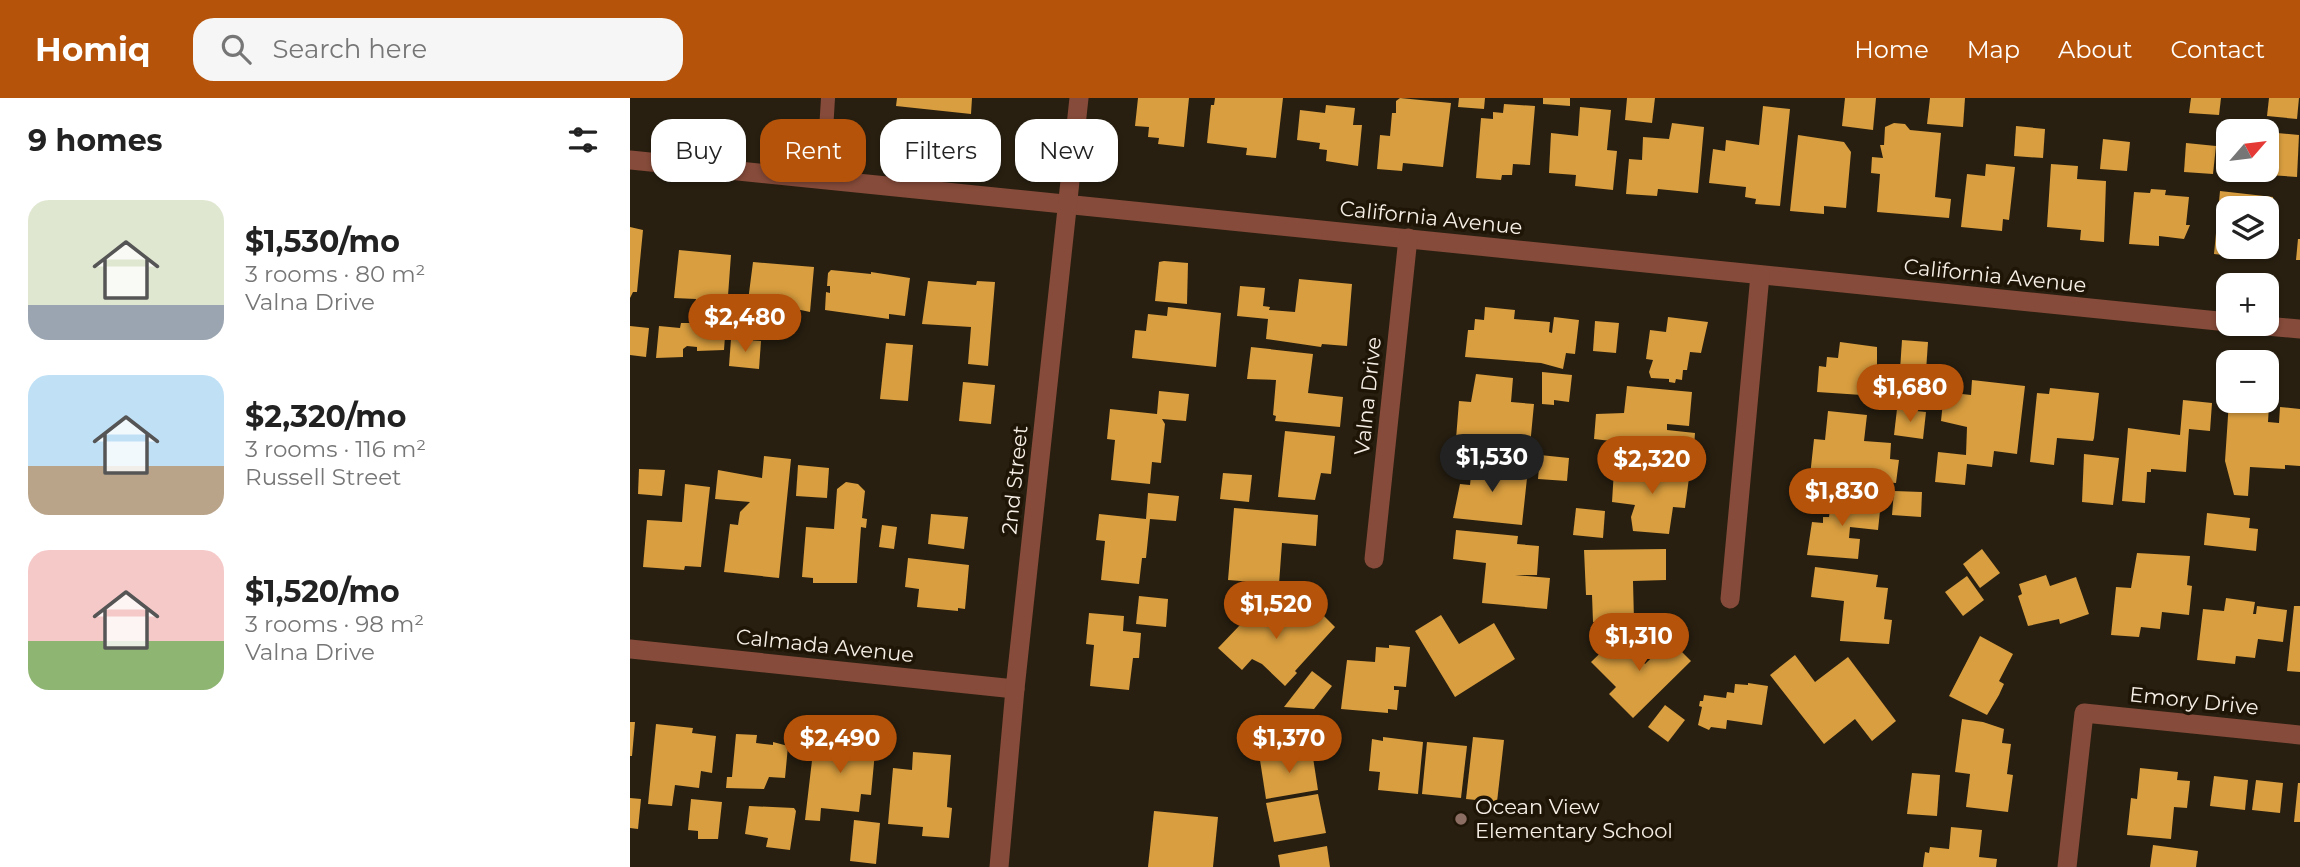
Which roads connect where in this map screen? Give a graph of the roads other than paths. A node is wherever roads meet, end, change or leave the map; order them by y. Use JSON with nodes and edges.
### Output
{"nodes":[{"id":1,"x":828,"y":98,"type":"edge"},
{"id":2,"x":1079,"y":98,"type":"edge"},
{"id":3,"x":827,"y":119,"type":"edge"},
{"id":4,"x":630,"y":160,"type":"edge"},
{"id":5,"x":760,"y":173,"type":"edge"},
{"id":6,"x":844,"y":182,"type":"edge"},
{"id":7,"x":1069,"y":204,"type":"junction"},
{"id":8,"x":1408,"y":238,"type":"junction"},
{"id":9,"x":1760,"y":275,"type":"junction"},
{"id":10,"x":2216,"y":321,"type":"edge"},
{"id":11,"x":2279,"y":328,"type":"edge"},
{"id":12,"x":2300,"y":330,"type":"edge"},
{"id":13,"x":1374,"y":559,"type":"dead end"},
{"id":14,"x":1730,"y":599,"type":"dead end"},
{"id":15,"x":630,"y":649,"type":"edge"},
{"id":16,"x":1015,"y":689,"type":"junction"},
{"id":17,"x":2300,"y":735,"type":"edge"},
{"id":18,"x":999,"y":867,"type":"edge"},
{"id":19,"x":2067,"y":867,"type":"edge"}],
"edges":[{"from":1,"to":3,"type":"lane"},
{"from":2,"to":7,"type":"street","name":"2nd Street"},
{"from":4,"to":5,"type":"street","name":"California Avenue"},
{"from":6,"to":7,"type":"street","name":"California Avenue"},
{"from":7,"to":8,"type":"street","name":"California Avenue"},
{"from":7,"to":16,"type":"street","name":"2nd Street"},
{"from":8,"to":9,"type":"street","name":"California Avenue"},
{"from":8,"to":13,"type":"street","name":"Valna Drive"},
{"from":9,"to":10,"type":"street","name":"California Avenue"},
{"from":9,"to":14,"type":"street"},
{"from":11,"to":12,"type":"street"},
{"from":15,"to":16,"type":"street","name":"Calmada Avenue"},
{"from":16,"to":18,"type":"street","name":"2nd Street"},
{"from":17,"to":19,"type":"street","name":"Emory Drive"}]}
